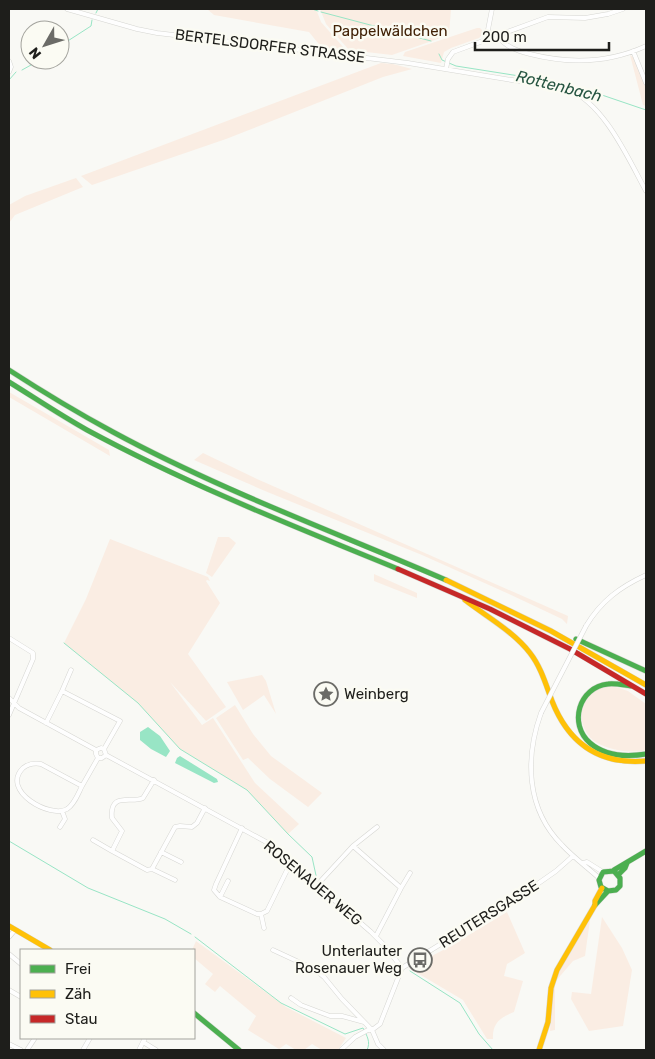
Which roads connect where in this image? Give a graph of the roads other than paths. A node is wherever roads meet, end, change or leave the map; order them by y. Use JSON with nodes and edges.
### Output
{"nodes":[{"id":1,"x":67,"y":9,"type":"edge"},
{"id":2,"x":492,"y":9,"type":"edge"},
{"id":3,"x":623,"y":9,"type":"edge"},
{"id":4,"x":78,"y":10,"type":"edge"},
{"id":5,"x":498,"y":36,"type":"junction"},
{"id":6,"x":486,"y":40,"type":"junction"},
{"id":7,"x":646,"y":46,"type":"edge"},
{"id":8,"x":633,"y":51,"type":"junction"},
{"id":9,"x":10,"y":62,"type":"edge"},
{"id":10,"x":447,"y":65,"type":"junction"},
{"id":11,"x":9,"y":72,"type":"edge"},
{"id":12,"x":646,"y":81,"type":"edge"},
{"id":13,"x":646,"y":192,"type":"edge"},
{"id":14,"x":9,"y":370,"type":"edge"},
{"id":15,"x":9,"y":382,"type":"edge"},
{"id":16,"x":646,"y":575,"type":"edge"},
{"id":17,"x":455,"y":592,"type":"junction"},
{"id":18,"x":549,"y":630,"type":"junction"},
{"id":19,"x":9,"y":638,"type":"edge"},
{"id":20,"x":71,"y":670,"type":"dead end"},
{"id":21,"x":646,"y":671,"type":"edge"},
{"id":22,"x":646,"y":685,"type":"edge"},
{"id":23,"x":636,"y":687,"type":"junction"},
{"id":24,"x":62,"y":691,"type":"junction"},
{"id":25,"x":646,"y":694,"type":"edge"},
{"id":26,"x":9,"y":698,"type":"edge"},
{"id":27,"x":13,"y":703,"type":"junction"},
{"id":28,"x":9,"y":715,"type":"edge"},
{"id":29,"x":46,"y":722,"type":"junction"},
{"id":30,"x":104,"y":749,"type":"junction"},
{"id":31,"x":96,"y":750,"type":"junction"},
{"id":32,"x":646,"y":754,"type":"edge"},
{"id":33,"x":106,"y":755,"type":"junction"},
{"id":34,"x":98,"y":758,"type":"junction"},
{"id":35,"x":646,"y":761,"type":"edge"},
{"id":36,"x":154,"y":780,"type":"junction"},
{"id":37,"x":82,"y":786,"type":"junction"},
{"id":38,"x":205,"y":808,"type":"junction"},
{"id":39,"x":62,"y":811,"type":"junction"},
{"id":40,"x":60,"y":827,"type":"dead end"},
{"id":41,"x":377,"y":827,"type":"dead end"},
{"id":42,"x":242,"y":828,"type":"junction"},
{"id":43,"x":93,"y":840,"type":"dead end"},
{"id":44,"x":352,"y":846,"type":"junction"},
{"id":45,"x":646,"y":850,"type":"edge"},
{"id":46,"x":112,"y":852,"type":"junction"},
{"id":47,"x":161,"y":852,"type":"junction"},
{"id":48,"x":573,"y":856,"type":"junction"},
{"id":49,"x":181,"y":862,"type":"dead end"},
{"id":50,"x":291,"y":862,"type":"junction"},
{"id":51,"x":583,"y":863,"type":"junction"},
{"id":52,"x":627,"y":863,"type":"junction"},
{"id":53,"x":152,"y":869,"type":"junction"},
{"id":54,"x":614,"y":870,"type":"junction"},
{"id":55,"x":604,"y":872,"type":"junction"},
{"id":56,"x":410,"y":873,"type":"dead end"},
{"id":57,"x":619,"y":874,"type":"junction"},
{"id":58,"x":599,"y":878,"type":"junction"},
{"id":59,"x":175,"y":880,"type":"dead end"},
{"id":60,"x":228,"y":881,"type":"dead end"},
{"id":61,"x":317,"y":885,"type":"junction"},
{"id":62,"x":401,"y":888,"type":"junction"},
{"id":63,"x":602,"y":888,"type":"junction"},
{"id":64,"x":608,"y":892,"type":"junction"},
{"id":65,"x":220,"y":897,"type":"junction"},
{"id":66,"x":593,"y":907,"type":"junction"},
{"id":67,"x":261,"y":914,"type":"junction"},
{"id":68,"x":9,"y":926,"type":"edge"},
{"id":69,"x":264,"y":928,"type":"dead end"},
{"id":70,"x":15,"y":930,"type":"junction"},
{"id":71,"x":376,"y":936,"type":"junction"},
{"id":72,"x":9,"y":937,"type":"edge"},
{"id":73,"x":48,"y":949,"type":"edge"},
{"id":74,"x":273,"y":950,"type":"dead end"},
{"id":75,"x":9,"y":954,"type":"edge"},
{"id":76,"x":20,"y":963,"type":"edge"},
{"id":77,"x":402,"y":968,"type":"junction"},
{"id":78,"x":9,"y":990,"type":"edge"},
{"id":79,"x":20,"y":996,"type":"edge"},
{"id":80,"x":291,"y":998,"type":"dead end"},
{"id":81,"x":195,"y":1015,"type":"edge"},
{"id":82,"x":364,"y":1022,"type":"junction"},
{"id":83,"x":380,"y":1024,"type":"junction"},
{"id":84,"x":370,"y":1030,"type":"junction"},
{"id":85,"x":376,"y":1037,"type":"junction"},
{"id":86,"x":34,"y":1039,"type":"edge"},
{"id":87,"x":89,"y":1039,"type":"edge"},
{"id":88,"x":144,"y":1040,"type":"edge"},
{"id":89,"x":9,"y":1044,"type":"edge"},
{"id":90,"x":22,"y":1050,"type":"edge"},
{"id":91,"x":27,"y":1050,"type":"edge"},
{"id":92,"x":83,"y":1050,"type":"edge"},
{"id":93,"x":139,"y":1050,"type":"edge"},
{"id":94,"x":156,"y":1050,"type":"edge"},
{"id":95,"x":239,"y":1050,"type":"edge"},
{"id":96,"x":341,"y":1050,"type":"edge"},
{"id":97,"x":384,"y":1050,"type":"edge"},
{"id":98,"x":538,"y":1050,"type":"edge"}],
"edges":[{"from":1,"to":4,"type":"street","name":"BERTELSDORFER STRASSE"},
{"from":2,"to":6,"type":"street"},
{"from":3,"to":5,"type":"street"},
{"from":4,"to":10,"type":"street","name":"BERTELSDORFER STRASSE"},
{"from":5,"to":6,"type":"street"},
{"from":5,"to":8,"type":"street"},
{"from":6,"to":10,"type":"street"},
{"from":7,"to":8,"type":"street"},
{"from":8,"to":12,"type":"street"},
{"from":9,"to":11,"type":"street"},
{"from":10,"to":13,"type":"street","name":"BERTELSDORFER STRASSE"},
{"from":14,"to":18,"type":"main road"},
{"from":15,"to":17,"type":"main road"},
{"from":16,"to":48,"type":"street","bridge":true},
{"from":17,"to":23,"type":"main road"},
{"from":17,"to":35,"type":"main road"},
{"from":18,"to":21,"type":"main road"},
{"from":18,"to":22,"type":"main road"},
{"from":19,"to":27,"type":"street"},
{"from":20,"to":24,"type":"street"},
{"from":23,"to":25,"type":"main road"},
{"from":23,"to":32,"type":"main road"},
{"from":24,"to":29,"type":"street"},
{"from":24,"to":30,"type":"street"},
{"from":26,"to":27,"type":"street"},
{"from":27,"to":28,"type":"street"},
{"from":27,"to":29,"type":"street"},
{"from":29,"to":31,"type":"street"},
{"from":30,"to":31,"type":"street"},
{"from":30,"to":33,"type":"street"},
{"from":31,"to":34,"type":"street"},
{"from":33,"to":34,"type":"street"},
{"from":33,"to":36,"type":"street","name":"ROSENAUER WEG"},
{"from":34,"to":37,"type":"street"},
{"from":36,"to":38,"type":"street","name":"ROSENAUER WEG"},
{"from":36,"to":46,"type":"street"},
{"from":37,"to":39,"type":"street"},
{"from":37,"to":39,"type":"street"},
{"from":38,"to":42,"type":"street","name":"ROSENAUER WEG"},
{"from":38,"to":47,"type":"street"},
{"from":39,"to":40,"type":"street"},
{"from":41,"to":44,"type":"street"},
{"from":42,"to":50,"type":"street","name":"ROSENAUER WEG"},
{"from":42,"to":65,"type":"street"},
{"from":43,"to":46,"type":"street"},
{"from":44,"to":61,"type":"street"},
{"from":44,"to":62,"type":"street"},
{"from":45,"to":52,"type":"main road"},
{"from":46,"to":53,"type":"street"},
{"from":47,"to":49,"type":"street"},
{"from":47,"to":53,"type":"street"},
{"from":48,"to":51,"type":"street"},
{"from":48,"to":77,"type":"street","name":"REUTERSGASSE"},
{"from":50,"to":61,"type":"street","name":"ROSENAUER WEG"},
{"from":50,"to":67,"type":"street"},
{"from":51,"to":55,"type":"street"},
{"from":51,"to":58,"type":"street"},
{"from":52,"to":54,"type":"main road"},
{"from":52,"to":57,"type":"main road"},
{"from":53,"to":59,"type":"street"},
{"from":54,"to":55,"type":"main road"},
{"from":54,"to":57,"type":"main road"},
{"from":55,"to":58,"type":"main road"},
{"from":56,"to":62,"type":"street"},
{"from":57,"to":64,"type":"main road"},
{"from":58,"to":63,"type":"main road"},
{"from":60,"to":65,"type":"street"},
{"from":61,"to":71,"type":"street","name":"ROSENAUER WEG"},
{"from":62,"to":71,"type":"street"},
{"from":63,"to":64,"type":"main road"},
{"from":63,"to":66,"type":"main road"},
{"from":64,"to":66,"type":"main road"},
{"from":65,"to":67,"type":"street"},
{"from":66,"to":98,"type":"main road"},
{"from":67,"to":69,"type":"street"},
{"from":68,"to":70,"type":"main road"},
{"from":70,"to":72,"type":"street"},
{"from":70,"to":73,"type":"main road"},
{"from":71,"to":77,"type":"street","name":"ROSENAUER WEG"},
{"from":74,"to":82,"type":"street"},
{"from":75,"to":76,"type":"street"},
{"from":77,"to":83,"type":"street"},
{"from":78,"to":79,"type":"street"},
{"from":80,"to":82,"type":"street"},
{"from":81,"to":95,"type":"main road"},
{"from":82,"to":84,"type":"street"},
{"from":83,"to":84,"type":"street"},
{"from":83,"to":85,"type":"street"},
{"from":84,"to":85,"type":"street"},
{"from":84,"to":96,"type":"street"},
{"from":85,"to":97,"type":"street"},
{"from":86,"to":91,"type":"street"},
{"from":87,"to":92,"type":"street"},
{"from":88,"to":93,"type":"street"},
{"from":88,"to":94,"type":"street"},
{"from":89,"to":90,"type":"street"}]}
